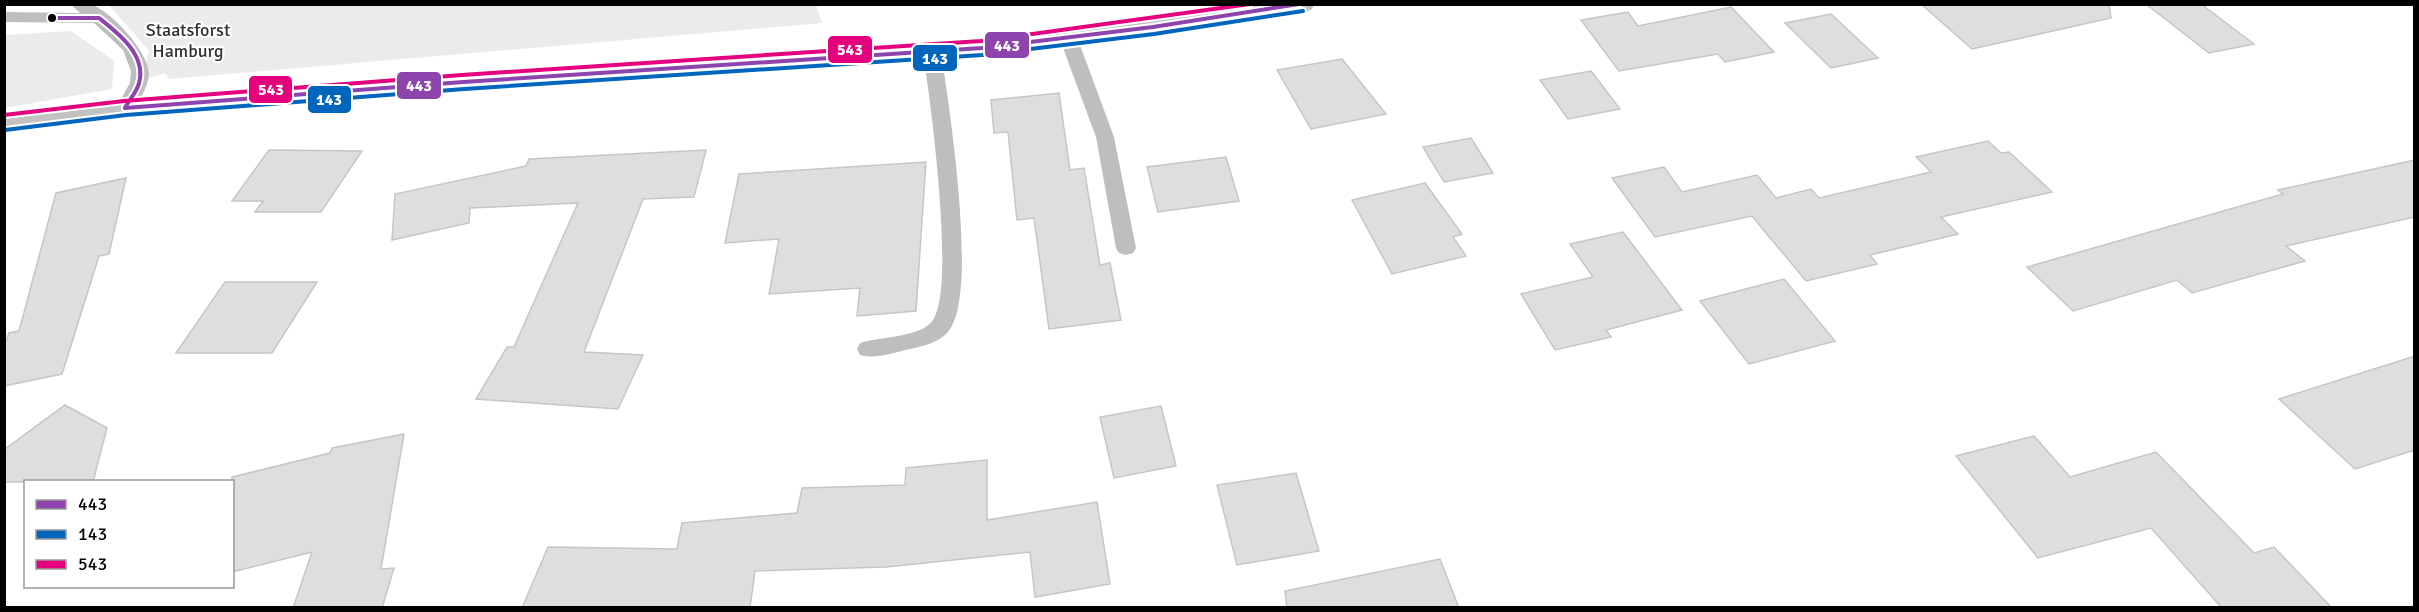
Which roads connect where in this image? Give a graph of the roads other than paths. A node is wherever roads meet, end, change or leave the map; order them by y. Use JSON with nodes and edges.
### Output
{"nodes":[{"id":1,"x":78,"y":4,"type":"edge"},
{"id":2,"x":1302,"y":4,"type":"edge"},
{"id":3,"x":4,"y":17,"type":"edge"},
{"id":4,"x":99,"y":18,"type":"junction"},
{"id":5,"x":1068,"y":37,"type":"junction"},
{"id":6,"x":932,"y":52,"type":"junction"},
{"id":7,"x":125,"y":108,"type":"junction"},
{"id":8,"x":4,"y":123,"type":"edge"},
{"id":9,"x":1126,"y":248,"type":"dead end"},
{"id":10,"x":868,"y":349,"type":"dead end"}],
"edges":[{"from":1,"to":4,"type":"lane"},
{"from":2,"to":5,"type":"main road"},
{"from":3,"to":4,"type":"lane"},
{"from":4,"to":7,"type":"lane"},
{"from":5,"to":6,"type":"main road"},
{"from":5,"to":9,"type":"lane"},
{"from":6,"to":7,"type":"main road"},
{"from":6,"to":10,"type":"lane"},
{"from":7,"to":8,"type":"main road"}]}
